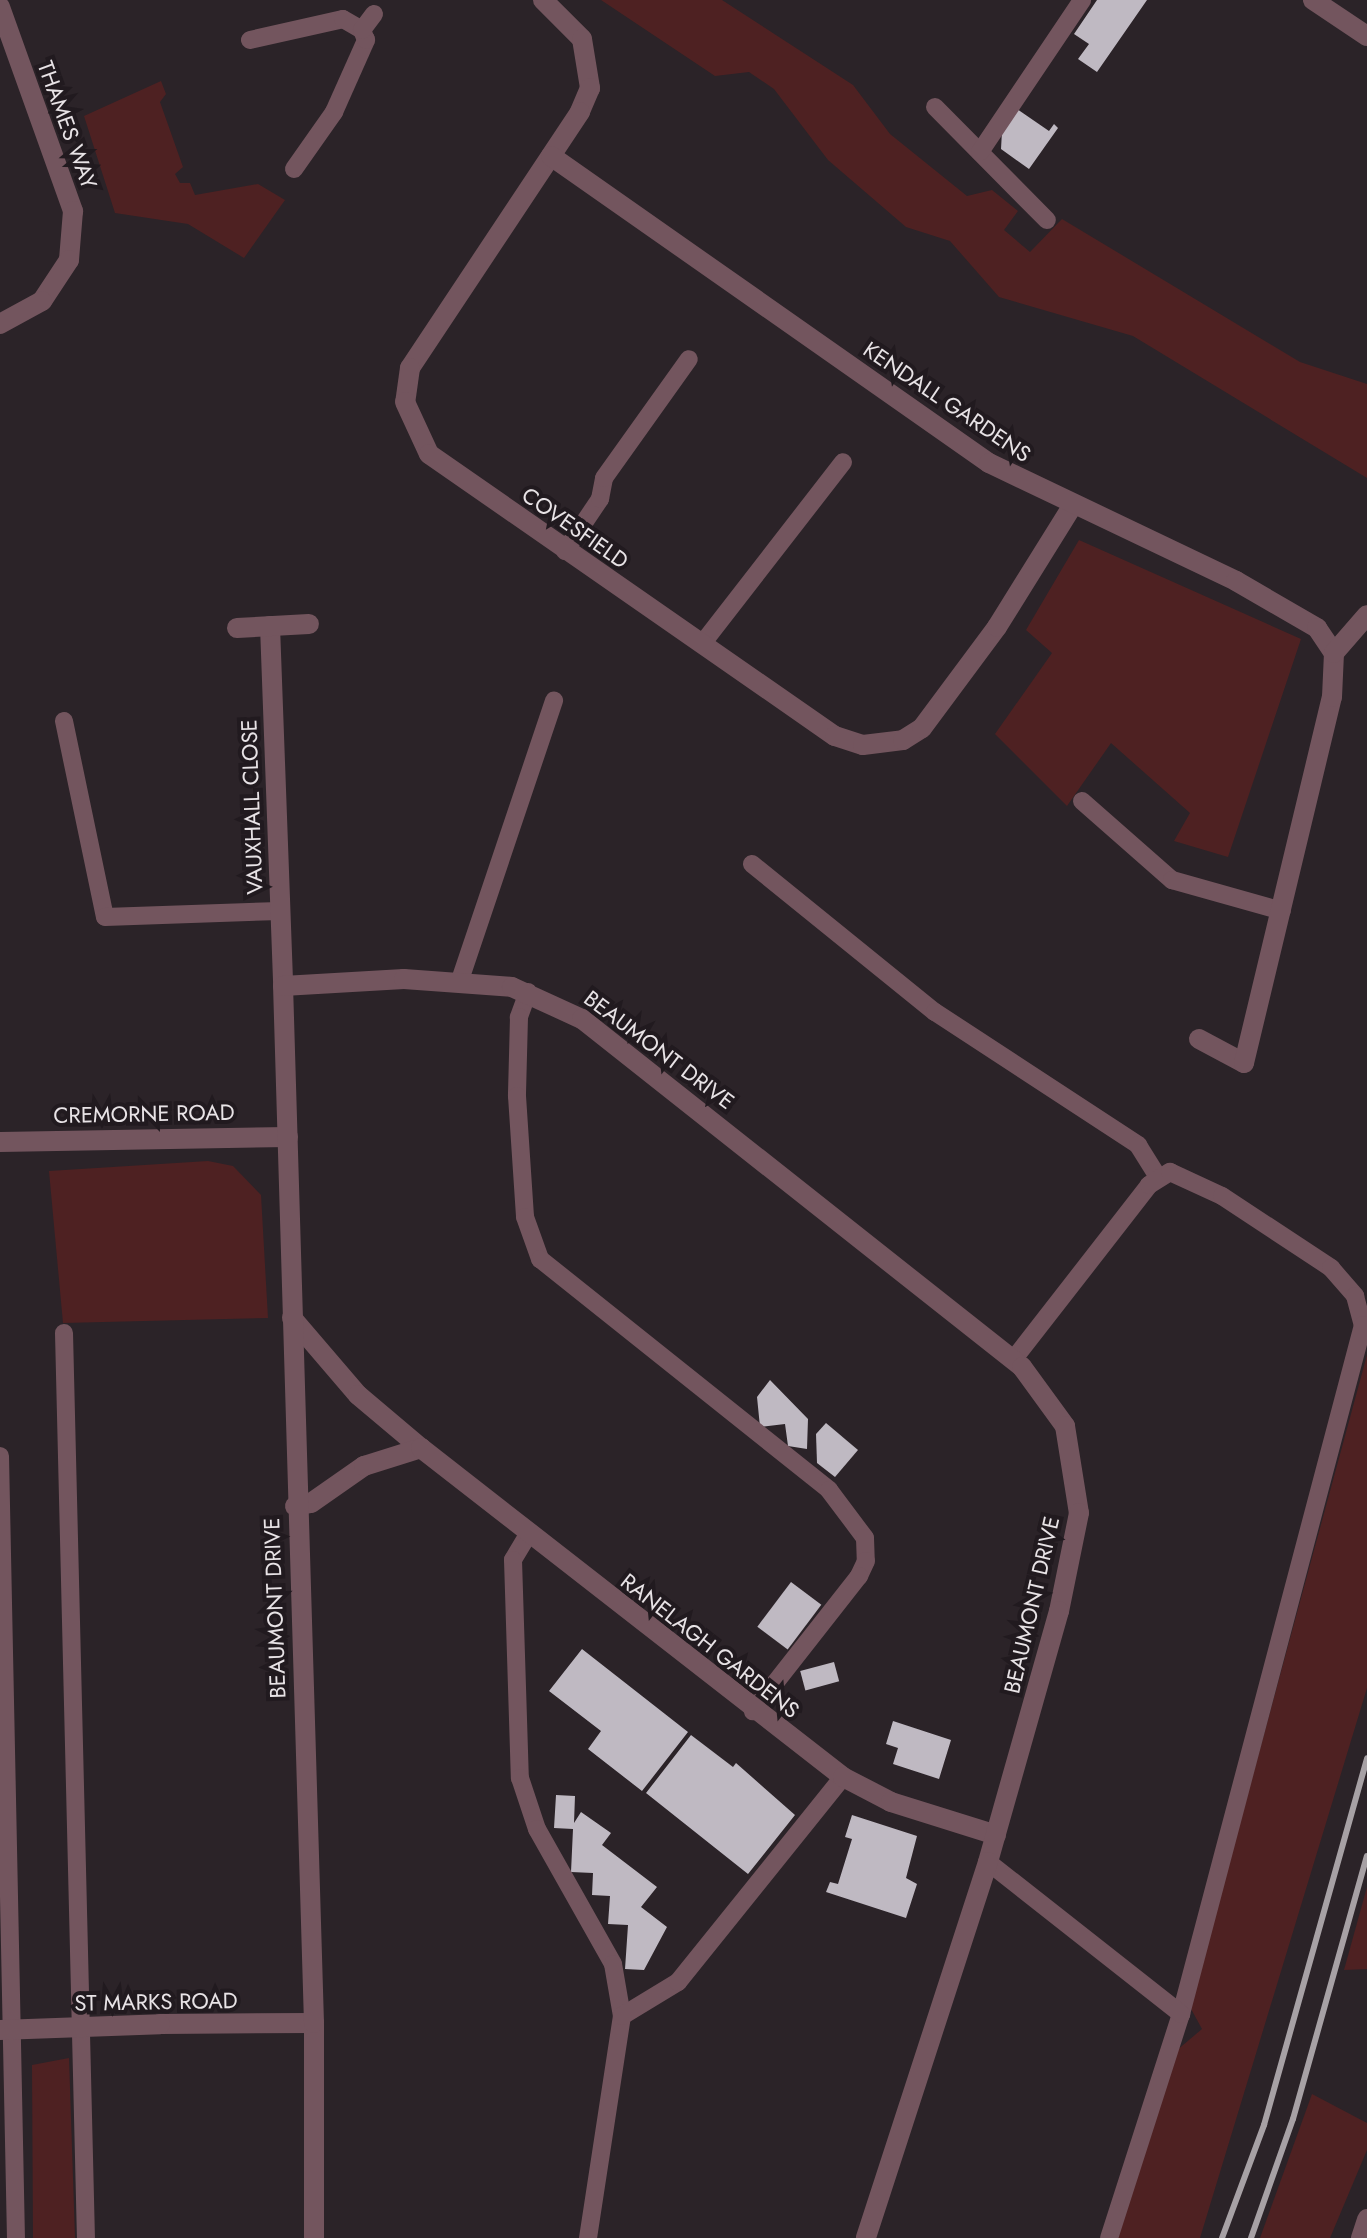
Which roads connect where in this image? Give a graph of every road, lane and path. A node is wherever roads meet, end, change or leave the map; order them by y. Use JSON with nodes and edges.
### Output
{"nodes":[{"id":1,"x":543,"y":0,"type":"edge"},
{"id":2,"x":1082,"y":0,"type":"edge"},
{"id":3,"x":1313,"y":0,"type":"edge"},
{"id":4,"x":0,"y":7,"type":"edge"},
{"id":5,"x":374,"y":14,"type":"dead end"},
{"id":6,"x":362,"y":30,"type":"junction"},
{"id":7,"x":1367,"y":36,"type":"edge"},
{"id":8,"x":250,"y":40,"type":"dead end"},
{"id":9,"x":935,"y":107,"type":"dead end"},
{"id":10,"x":980,"y":152,"type":"junction"},
{"id":11,"x":551,"y":156,"type":"junction"},
{"id":12,"x":294,"y":169,"type":"dead end"},
{"id":13,"x":1047,"y":220,"type":"dead end"},
{"id":14,"x":0,"y":324,"type":"edge"},
{"id":15,"x":689,"y":359,"type":"dead end"},
{"id":16,"x":843,"y":462,"type":"dead end"},
{"id":17,"x":1073,"y":505,"type":"junction"},
{"id":18,"x":565,"y":551,"type":"junction"},
{"id":19,"x":1367,"y":615,"type":"edge"},
{"id":20,"x":309,"y":624,"type":"dead end"},
{"id":21,"x":270,"y":626,"type":"junction"},
{"id":22,"x":237,"y":628,"type":"dead end"},
{"id":23,"x":702,"y":644,"type":"junction"},
{"id":24,"x":1334,"y":653,"type":"junction"},
{"id":25,"x":554,"y":700,"type":"dead end"},
{"id":26,"x":64,"y":721,"type":"dead end"},
{"id":27,"x":1082,"y":801,"type":"dead end"},
{"id":28,"x":752,"y":864,"type":"dead end"},
{"id":29,"x":280,"y":911,"type":"junction"},
{"id":30,"x":1282,"y":911,"type":"junction"},
{"id":31,"x":460,"y":980,"type":"junction"},
{"id":32,"x":283,"y":986,"type":"junction"},
{"id":33,"x":528,"y":992,"type":"junction"},
{"id":34,"x":1199,"y":1039,"type":"dead end"},
{"id":35,"x":288,"y":1137,"type":"junction"},
{"id":36,"x":0,"y":1142,"type":"edge"},
{"id":37,"x":1158,"y":1177,"type":"junction"},
{"id":38,"x":292,"y":1318,"type":"junction"},
{"id":39,"x":64,"y":1333,"type":"dead end"},
{"id":40,"x":1013,"y":1360,"type":"junction"},
{"id":41,"x":421,"y":1448,"type":"junction"},
{"id":42,"x":0,"y":1456,"type":"edge"},
{"id":43,"x":295,"y":1506,"type":"junction"},
{"id":44,"x":529,"y":1533,"type":"junction"},
{"id":45,"x":753,"y":1711,"type":"junction"},
{"id":46,"x":843,"y":1777,"type":"junction"},
{"id":47,"x":996,"y":1835,"type":"junction"},
{"id":48,"x":988,"y":1862,"type":"junction"},
{"id":49,"x":1181,"y":2014,"type":"junction"},
{"id":50,"x":622,"y":2016,"type":"junction"},
{"id":51,"x":314,"y":2023,"type":"junction"},
{"id":52,"x":76,"y":2028,"type":"junction"},
{"id":53,"x":0,"y":2030,"type":"edge"},
{"id":54,"x":1367,"y":2219,"type":"edge"},
{"id":55,"x":16,"y":2238,"type":"edge"},
{"id":56,"x":86,"y":2238,"type":"edge"},
{"id":57,"x":314,"y":2238,"type":"edge"},
{"id":58,"x":588,"y":2238,"type":"edge"},
{"id":59,"x":866,"y":2238,"type":"edge"},
{"id":60,"x":1109,"y":2238,"type":"edge"},
{"id":61,"x":1361,"y":2238,"type":"edge"}],
"edges":[{"from":1,"to":11,"type":"street","name":"COVESFIELD"},
{"from":2,"to":10,"type":"lane"},
{"from":3,"to":7,"type":"street"},
{"from":4,"to":14,"type":"street","name":"THAMES WAY"},
{"from":5,"to":6,"type":"lane"},
{"from":6,"to":8,"type":"lane"},
{"from":6,"to":12,"type":"lane"},
{"from":9,"to":10,"type":"lane"},
{"from":10,"to":13,"type":"lane"},
{"from":11,"to":17,"type":"street","name":"KENDALL GARDENS"},
{"from":11,"to":18,"type":"street","name":"COVESFIELD"},
{"from":15,"to":18,"type":"lane"},
{"from":16,"to":23,"type":"lane"},
{"from":17,"to":23,"type":"street","name":"COVESFIELD"},
{"from":17,"to":24,"type":"street","name":"KENDALL GARDENS"},
{"from":18,"to":23,"type":"street","name":"COVESFIELD"},
{"from":19,"to":24,"type":"street"},
{"from":20,"to":21,"type":"street"},
{"from":21,"to":22,"type":"street"},
{"from":21,"to":29,"type":"street","name":"VAUXHALL CLOSE"},
{"from":24,"to":30,"type":"street"},
{"from":25,"to":31,"type":"lane"},
{"from":26,"to":29,"type":"lane"},
{"from":27,"to":30,"type":"lane"},
{"from":28,"to":37,"type":"lane"},
{"from":29,"to":32,"type":"street","name":"VAUXHALL CLOSE"},
{"from":30,"to":34,"type":"street"},
{"from":31,"to":32,"type":"street","name":"BEAUMONT DRIVE"},
{"from":31,"to":33,"type":"street","name":"BEAUMONT DRIVE"},
{"from":32,"to":35,"type":"street","name":"BEAUMONT DRIVE"},
{"from":33,"to":40,"type":"street","name":"BEAUMONT DRIVE"},
{"from":33,"to":45,"type":"lane"},
{"from":35,"to":36,"type":"street","name":"CREMORNE ROAD"},
{"from":35,"to":38,"type":"street","name":"BEAUMONT DRIVE"},
{"from":37,"to":40,"type":"lane"},
{"from":37,"to":49,"type":"lane"},
{"from":38,"to":41,"type":"street","name":"RANELAGH GARDENS"},
{"from":38,"to":43,"type":"street","name":"BEAUMONT DRIVE"},
{"from":39,"to":52,"type":"lane"},
{"from":40,"to":47,"type":"street","name":"BEAUMONT DRIVE"},
{"from":41,"to":43,"type":"street"},
{"from":41,"to":44,"type":"street","name":"RANELAGH GARDENS"},
{"from":42,"to":55,"type":"lane"},
{"from":43,"to":51,"type":"street","name":"BEAUMONT DRIVE"},
{"from":44,"to":45,"type":"street","name":"RANELAGH GARDENS"},
{"from":44,"to":50,"type":"lane"},
{"from":45,"to":46,"type":"street","name":"RANELAGH GARDENS"},
{"from":46,"to":47,"type":"street","name":"RANELAGH GARDENS"},
{"from":46,"to":50,"type":"lane"},
{"from":47,"to":48,"type":"street","name":"BEAUMONT DRIVE"},
{"from":48,"to":49,"type":"lane"},
{"from":48,"to":59,"type":"street","name":"BEAUMONT DRIVE"},
{"from":49,"to":60,"type":"lane"},
{"from":50,"to":58,"type":"lane"},
{"from":51,"to":52,"type":"street","name":"ST MARKS ROAD","bridge":true},
{"from":51,"to":57,"type":"street","name":"BEAUMONT DRIVE"},
{"from":52,"to":53,"type":"street","name":"ST MARKS ROAD","bridge":true},
{"from":52,"to":56,"type":"lane"},
{"from":54,"to":61,"type":"street"}]}
